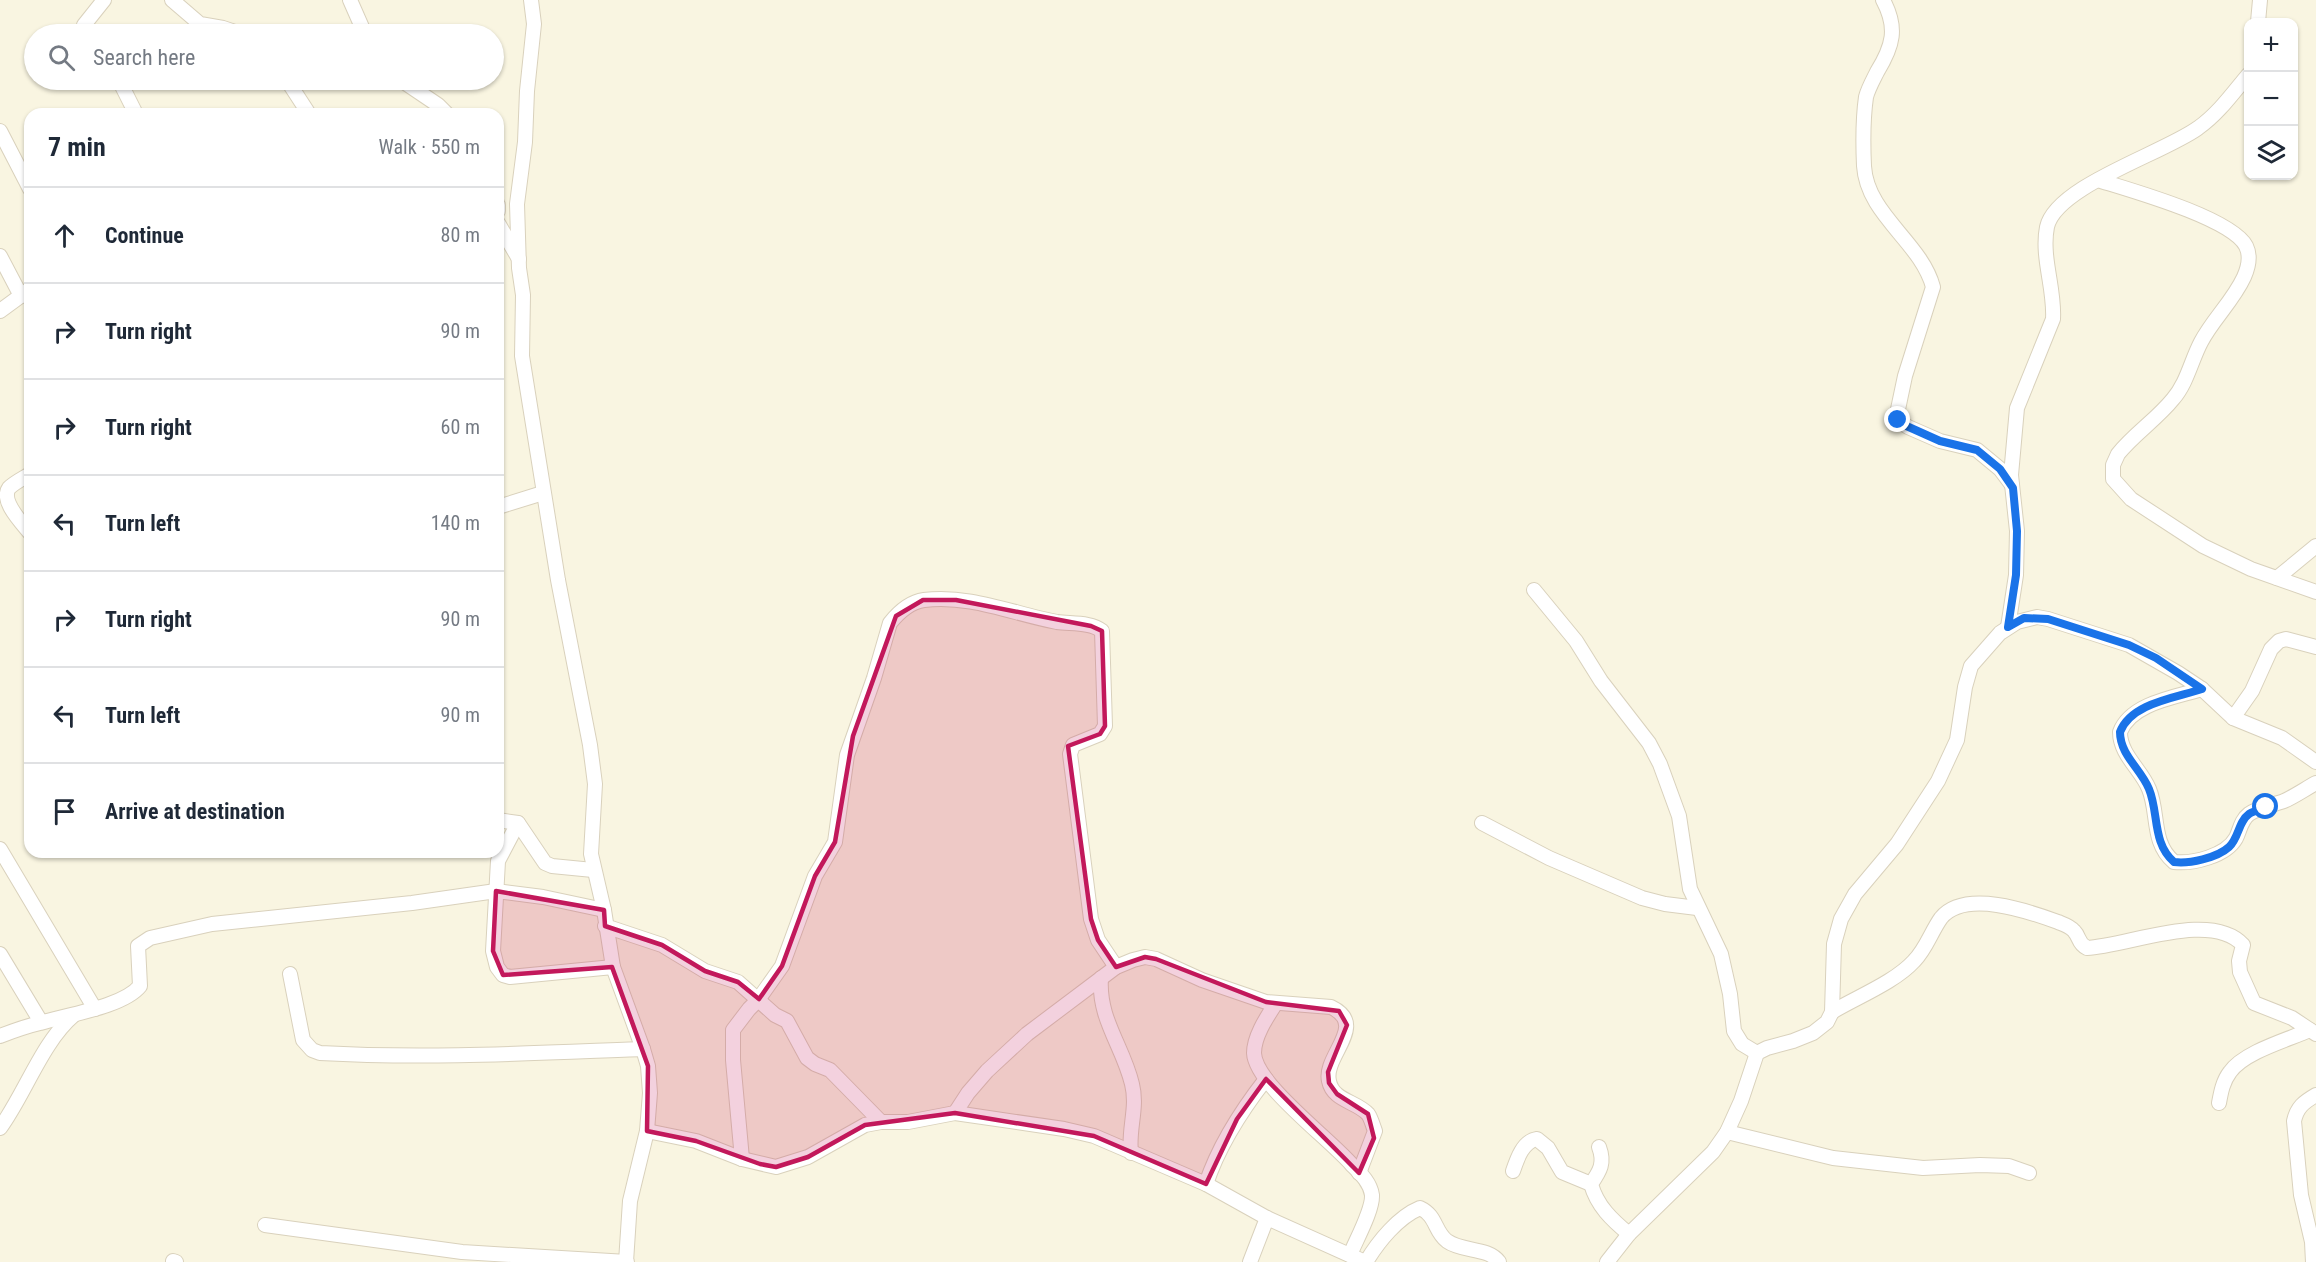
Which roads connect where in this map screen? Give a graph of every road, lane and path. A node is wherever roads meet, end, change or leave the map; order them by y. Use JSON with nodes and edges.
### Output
{"nodes":[{"id":1,"x":104,"y":0,"type":"edge"},
{"id":2,"x":172,"y":0,"type":"edge"},
{"id":3,"x":350,"y":0,"type":"edge"},
{"id":4,"x":531,"y":0,"type":"edge"},
{"id":5,"x":1882,"y":0,"type":"edge"},
{"id":6,"x":2260,"y":0,"type":"edge"},
{"id":7,"x":2258,"y":18,"type":"edge"},
{"id":8,"x":85,"y":24,"type":"edge"},
{"id":9,"x":200,"y":24,"type":"edge"},
{"id":10,"x":361,"y":24,"type":"edge"},
{"id":11,"x":2244,"y":80,"type":"edge"},
{"id":12,"x":124,"y":90,"type":"edge"},
{"id":13,"x":293,"y":90,"type":"edge"},
{"id":14,"x":416,"y":90,"type":"edge"},
{"id":15,"x":133,"y":108,"type":"edge"},
{"id":16,"x":305,"y":108,"type":"edge"},
{"id":17,"x":441,"y":108,"type":"edge"},
{"id":18,"x":0,"y":131,"type":"edge"},
{"id":19,"x":24,"y":177,"type":"edge"},
{"id":20,"x":2098,"y":180,"type":"junction"},
{"id":21,"x":504,"y":233,"type":"edge"},
{"id":22,"x":0,"y":255,"type":"edge"},
{"id":23,"x":519,"y":259,"type":"junction"},
{"id":24,"x":24,"y":291,"type":"edge"},
{"id":25,"x":24,"y":293,"type":"edge"},
{"id":26,"x":0,"y":311,"type":"edge"},
{"id":27,"x":24,"y":478,"type":"edge"},
{"id":28,"x":2013,"y":488,"type":"junction"},
{"id":29,"x":543,"y":493,"type":"junction"},
{"id":30,"x":504,"y":505,"type":"edge"},
{"id":31,"x":24,"y":525,"type":"edge"},
{"id":32,"x":2316,"y":546,"type":"edge"},
{"id":33,"x":2277,"y":578,"type":"junction"},
{"id":34,"x":1534,"y":590,"type":"dead end"},
{"id":35,"x":2316,"y":592,"type":"edge"},
{"id":36,"x":2008,"y":627,"type":"junction"},
{"id":37,"x":2316,"y":647,"type":"edge"},
{"id":38,"x":2202,"y":689,"type":"junction"},
{"id":39,"x":2234,"y":718,"type":"junction"},
{"id":40,"x":2316,"y":762,"type":"edge"},
{"id":41,"x":2316,"y":783,"type":"edge"},
{"id":42,"x":504,"y":821,"type":"edge"},
{"id":43,"x":1482,"y":823,"type":"dead end"},
{"id":44,"x":518,"y":824,"type":"junction"},
{"id":45,"x":0,"y":849,"type":"edge"},
{"id":46,"x":504,"y":850,"type":"edge"},
{"id":47,"x":500,"y":858,"type":"edge"},
{"id":48,"x":593,"y":870,"type":"junction"},
{"id":49,"x":496,"y":891,"type":"junction"},
{"id":50,"x":1697,"y":908,"type":"junction"},
{"id":51,"x":604,"y":910,"type":"junction"},
{"id":52,"x":605,"y":926,"type":"junction"},
{"id":53,"x":0,"y":954,"type":"edge"},
{"id":54,"x":613,"y":967,"type":"junction"},
{"id":55,"x":1116,"y":967,"type":"junction"},
{"id":56,"x":290,"y":974,"type":"dead end"},
{"id":57,"x":1101,"y":978,"type":"junction"},
{"id":58,"x":759,"y":1000,"type":"junction"},
{"id":59,"x":1276,"y":1003,"type":"junction"},
{"id":60,"x":95,"y":1009,"type":"junction"},
{"id":61,"x":1833,"y":1012,"type":"junction"},
{"id":62,"x":76,"y":1014,"type":"junction"},
{"id":63,"x":41,"y":1022,"type":"junction"},
{"id":64,"x":2313,"y":1032,"type":"edge"},
{"id":65,"x":0,"y":1036,"type":"edge"},
{"id":66,"x":643,"y":1049,"type":"junction"},
{"id":67,"x":1757,"y":1053,"type":"junction"},
{"id":68,"x":1266,"y":1079,"type":"junction"},
{"id":69,"x":2316,"y":1095,"type":"edge"},
{"id":70,"x":2219,"y":1103,"type":"dead end"},
{"id":71,"x":955,"y":1113,"type":"junction"},
{"id":72,"x":881,"y":1122,"type":"junction"},
{"id":73,"x":0,"y":1128,"type":"edge"},
{"id":74,"x":647,"y":1131,"type":"junction"},
{"id":75,"x":1727,"y":1132,"type":"junction"},
{"id":76,"x":1599,"y":1147,"type":"dead end"},
{"id":77,"x":1131,"y":1153,"type":"junction"},
{"id":78,"x":742,"y":1159,"type":"junction"},
{"id":79,"x":1513,"y":1171,"type":"dead end"},
{"id":80,"x":1359,"y":1173,"type":"junction"},
{"id":81,"x":2029,"y":1173,"type":"dead end"},
{"id":82,"x":1206,"y":1184,"type":"junction"},
{"id":83,"x":1591,"y":1184,"type":"junction"},
{"id":84,"x":1267,"y":1218,"type":"junction"},
{"id":85,"x":265,"y":1225,"type":"dead end"},
{"id":86,"x":1629,"y":1234,"type":"junction"},
{"id":87,"x":1350,"y":1255,"type":"junction"},
{"id":88,"x":626,"y":1262,"type":"edge"},
{"id":89,"x":1250,"y":1262,"type":"edge"},
{"id":90,"x":1365,"y":1262,"type":"edge"},
{"id":91,"x":1499,"y":1262,"type":"edge"},
{"id":92,"x":1606,"y":1262,"type":"edge"},
{"id":93,"x":2313,"y":1262,"type":"edge"}],
"edges":[{"from":1,"to":8,"type":"street"},
{"from":2,"to":9,"type":"street"},
{"from":3,"to":10,"type":"street"},
{"from":4,"to":23,"type":"street"},
{"from":5,"to":28,"type":"street"},
{"from":6,"to":7,"type":"street"},
{"from":11,"to":20,"type":"street"},
{"from":12,"to":15,"type":"street"},
{"from":13,"to":16,"type":"street"},
{"from":14,"to":17,"type":"street"},
{"from":18,"to":19,"type":"street"},
{"from":20,"to":28,"type":"street"},
{"from":20,"to":33,"type":"street"},
{"from":21,"to":23,"type":"street"},
{"from":22,"to":24,"type":"street"},
{"from":23,"to":29,"type":"street"},
{"from":25,"to":26,"type":"street"},
{"from":27,"to":31,"type":"street"},
{"from":28,"to":36,"type":"street"},
{"from":29,"to":30,"type":"street"},
{"from":29,"to":48,"type":"street"},
{"from":32,"to":33,"type":"street"},
{"from":33,"to":35,"type":"street"},
{"from":34,"to":50,"type":"street"},
{"from":36,"to":38,"type":"street"},
{"from":36,"to":61,"type":"street"},
{"from":37,"to":39,"type":"street"},
{"from":38,"to":39,"type":"street"},
{"from":38,"to":41,"type":"street"},
{"from":39,"to":40,"type":"street"},
{"from":42,"to":44,"type":"street"},
{"from":43,"to":50,"type":"street"},
{"from":44,"to":46,"type":"street"},
{"from":44,"to":48,"type":"street"},
{"from":45,"to":60,"type":"street"},
{"from":47,"to":49,"type":"street"},
{"from":48,"to":51,"type":"street"},
{"from":49,"to":51,"type":"street"},
{"from":49,"to":54,"type":"street"},
{"from":49,"to":60,"type":"street"},
{"from":50,"to":67,"type":"street"},
{"from":51,"to":52,"type":"street"},
{"from":52,"to":54,"type":"street"},
{"from":52,"to":58,"type":"street"},
{"from":53,"to":63,"type":"street"},
{"from":54,"to":66,"type":"street"},
{"from":55,"to":57,"type":"street"},
{"from":55,"to":58,"type":"street"},
{"from":55,"to":59,"type":"street"},
{"from":56,"to":66,"type":"street"},
{"from":57,"to":71,"type":"street"},
{"from":57,"to":77,"type":"street"},
{"from":58,"to":72,"type":"street"},
{"from":58,"to":78,"type":"street"},
{"from":59,"to":68,"type":"street"},
{"from":59,"to":80,"type":"street"},
{"from":60,"to":62,"type":"street"},
{"from":61,"to":64,"type":"street"},
{"from":61,"to":67,"type":"street"},
{"from":62,"to":63,"type":"street"},
{"from":62,"to":73,"type":"street"},
{"from":63,"to":65,"type":"street"},
{"from":64,"to":70,"type":"street"},
{"from":66,"to":74,"type":"street"},
{"from":67,"to":75,"type":"street"},
{"from":68,"to":80,"type":"street"},
{"from":68,"to":82,"type":"street"},
{"from":69,"to":93,"type":"street"},
{"from":71,"to":72,"type":"street"},
{"from":71,"to":77,"type":"street"},
{"from":72,"to":78,"type":"street"},
{"from":74,"to":78,"type":"street"},
{"from":74,"to":88,"type":"street"},
{"from":75,"to":81,"type":"street"},
{"from":75,"to":86,"type":"street"},
{"from":76,"to":83,"type":"street"},
{"from":77,"to":82,"type":"street"},
{"from":79,"to":83,"type":"street"},
{"from":80,"to":87,"type":"street"},
{"from":82,"to":84,"type":"street"},
{"from":83,"to":86,"type":"street"},
{"from":84,"to":87,"type":"street"},
{"from":84,"to":89,"type":"street"},
{"from":85,"to":88,"type":"street"},
{"from":86,"to":92,"type":"street"},
{"from":87,"to":90,"type":"street"},
{"from":90,"to":91,"type":"street"}]}
